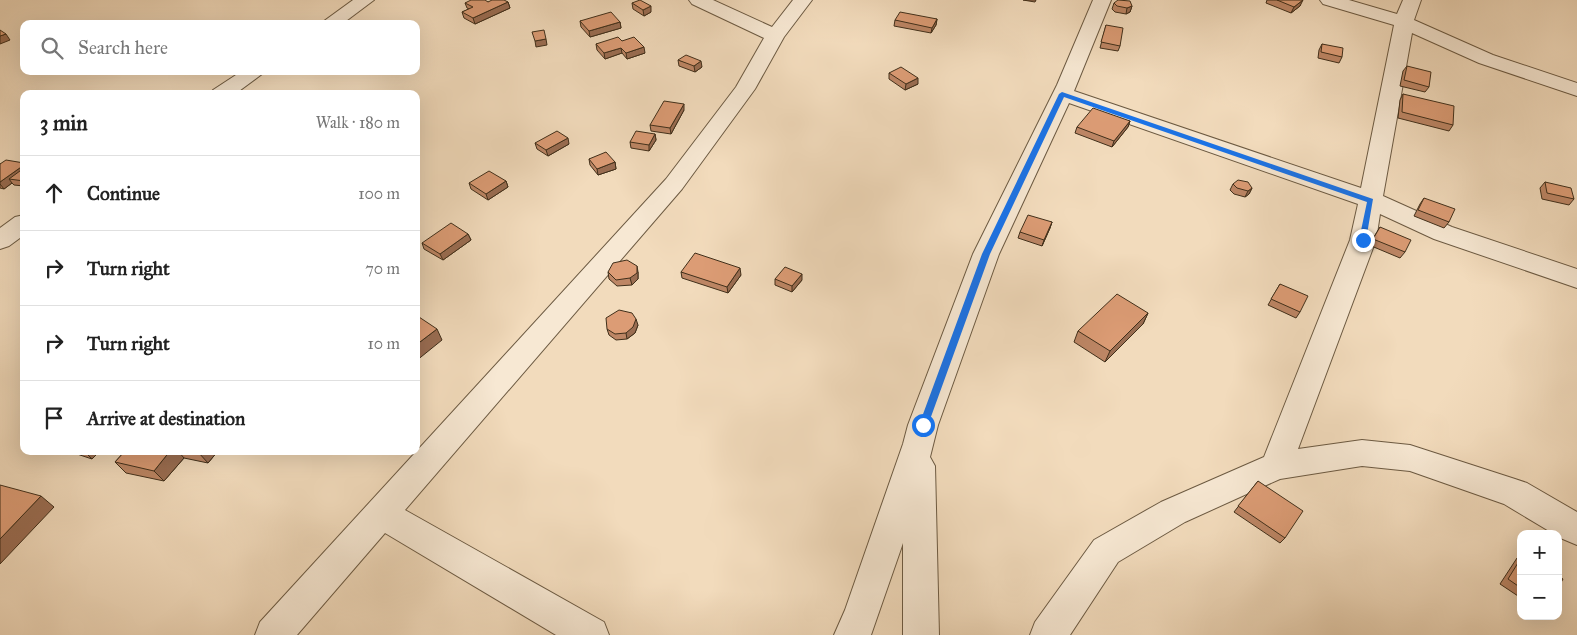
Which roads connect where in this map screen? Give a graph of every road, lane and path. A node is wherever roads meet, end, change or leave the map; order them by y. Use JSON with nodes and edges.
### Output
{"nodes":[{"id":1,"x":365,"y":0,"type":"edge"},
{"id":2,"x":698,"y":0,"type":"edge"},
{"id":3,"x":803,"y":0,"type":"edge"},
{"id":4,"x":1102,"y":0,"type":"edge"},
{"id":5,"x":1329,"y":0,"type":"edge"},
{"id":6,"x":1408,"y":11,"type":"edge"},
{"id":7,"x":335,"y":20,"type":"edge"},
{"id":8,"x":775,"y":36,"type":"junction"},
{"id":9,"x":250,"y":75,"type":"edge"},
{"id":10,"x":226,"y":90,"type":"edge"},
{"id":11,"x":1577,"y":90,"type":"edge"},
{"id":12,"x":1062,"y":94,"type":"junction"},
{"id":13,"x":1370,"y":200,"type":"junction"},
{"id":14,"x":20,"y":226,"type":"edge"},
{"id":15,"x":0,"y":240,"type":"edge"},
{"id":16,"x":1577,"y":279,"type":"edge"},
{"id":17,"x":919,"y":444,"type":"junction"},
{"id":18,"x":1276,"y":466,"type":"junction"},
{"id":19,"x":381,"y":512,"type":"junction"},
{"id":20,"x":1577,"y":530,"type":"edge"},
{"id":21,"x":273,"y":635,"type":"edge"},
{"id":22,"x":591,"y":635,"type":"edge"},
{"id":23,"x":852,"y":635,"type":"edge"},
{"id":24,"x":921,"y":635,"type":"edge"},
{"id":25,"x":1048,"y":635,"type":"edge"}],
"edges":[{"from":1,"to":7,"type":"street"},
{"from":2,"to":8,"type":"street"},
{"from":3,"to":8,"type":"street"},
{"from":4,"to":12,"type":"street"},
{"from":5,"to":6,"type":"street"},
{"from":6,"to":11,"type":"street"},
{"from":6,"to":13,"type":"street"},
{"from":8,"to":19,"type":"street"},
{"from":9,"to":10,"type":"street"},
{"from":12,"to":13,"type":"street"},
{"from":12,"to":17,"type":"street"},
{"from":13,"to":16,"type":"street"},
{"from":13,"to":18,"type":"street"},
{"from":14,"to":15,"type":"street"},
{"from":17,"to":23,"type":"street"},
{"from":17,"to":24,"type":"street"},
{"from":18,"to":20,"type":"street"},
{"from":18,"to":25,"type":"street"},
{"from":19,"to":21,"type":"street"},
{"from":19,"to":22,"type":"street"}]}
